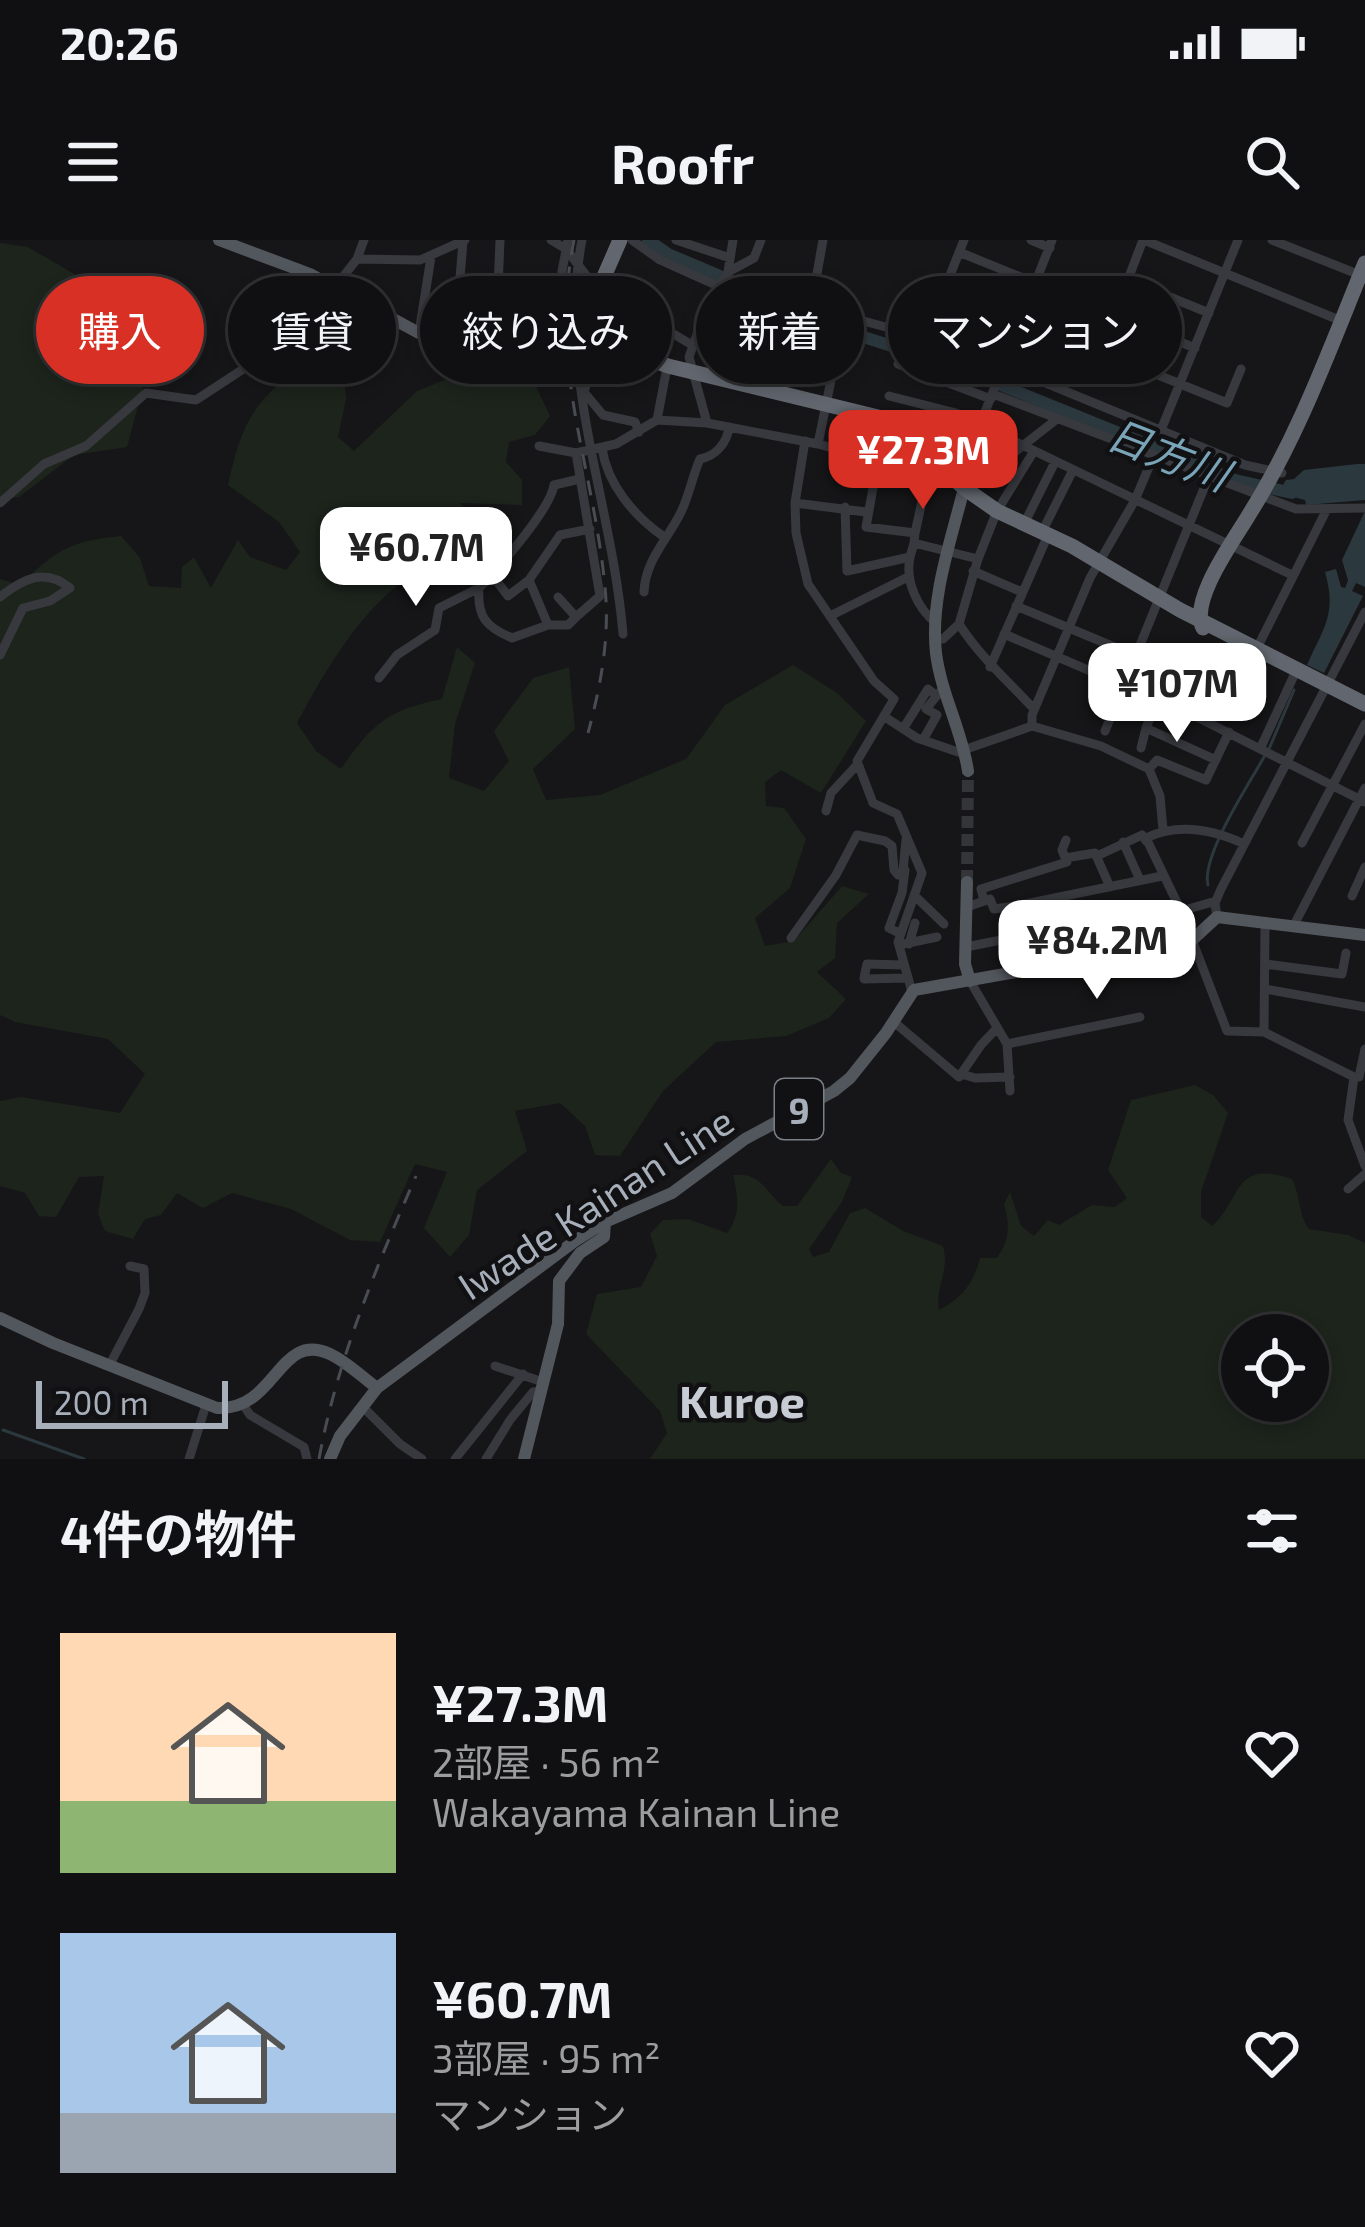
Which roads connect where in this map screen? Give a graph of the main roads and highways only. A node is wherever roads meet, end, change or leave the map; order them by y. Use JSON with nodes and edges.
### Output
{"nodes":[{"id":1,"x":219,"y":240,"type":"edge"},
{"id":2,"x":620,"y":240,"type":"edge"},
{"id":3,"x":245,"y":244,"type":"edge"},
{"id":4,"x":1364,"y":274,"type":"edge"},
{"id":5,"x":608,"y":276,"type":"edge"},
{"id":6,"x":1358,"y":300,"type":"edge"},
{"id":7,"x":420,"y":334,"type":"edge"},
{"id":8,"x":672,"y":367,"type":"edge"},
{"id":9,"x":965,"y":489,"type":"junction"},
{"id":10,"x":1233,"y":548,"type":"junction"},
{"id":11,"x":1203,"y":602,"type":"junction"},
{"id":12,"x":1180,"y":610,"type":"junction"},
{"id":13,"x":1199,"y":621,"type":"junction"},
{"id":14,"x":1214,"y":633,"type":"junction"},
{"id":15,"x":1365,"y":709,"type":"edge"},
{"id":16,"x":968,"y":771,"type":"tunnel mouth"},
{"id":17,"x":967,"y":882,"type":"tunnel mouth"},
{"id":18,"x":1365,"y":935,"type":"edge"},
{"id":19,"x":970,"y":982,"type":"junction"},
{"id":20,"x":604,"y":1222,"type":"junction"},
{"id":21,"x":0,"y":1318,"type":"edge"},
{"id":22,"x":377,"y":1388,"type":"junction"},
{"id":23,"x":330,"y":1459,"type":"edge"},
{"id":24,"x":524,"y":1459,"type":"edge"}],
"edges":[{"from":1,"to":3,"type":"main road"},
{"from":2,"to":5,"type":"highway"},
{"from":3,"to":7,"type":"main road"},
{"from":4,"to":6,"type":"highway"},
{"from":6,"to":10,"type":"highway"},
{"from":8,"to":9,"type":"highway"},
{"from":9,"to":12,"type":"highway"},
{"from":9,"to":16,"type":"main road"},
{"from":10,"to":11,"type":"highway"},
{"from":10,"to":14,"type":"highway"},
{"from":11,"to":12,"type":"highway"},
{"from":11,"to":13,"type":"highway"},
{"from":12,"to":13,"type":"highway"},
{"from":12,"to":14,"type":"highway"},
{"from":13,"to":14,"type":"highway"},
{"from":14,"to":15,"type":"highway"},
{"from":17,"to":19,"type":"main road"},
{"from":18,"to":19,"type":"main road"},
{"from":19,"to":20,"type":"main road","name":"Iwade Kainan Line","number":"9"},
{"from":20,"to":22,"type":"main road","name":"Iwade Kainan Line","number":"9"},
{"from":20,"to":24,"type":"main road"},
{"from":21,"to":22,"type":"main road"},
{"from":22,"to":23,"type":"main road","name":"Iwade Kainan Line"}]}
